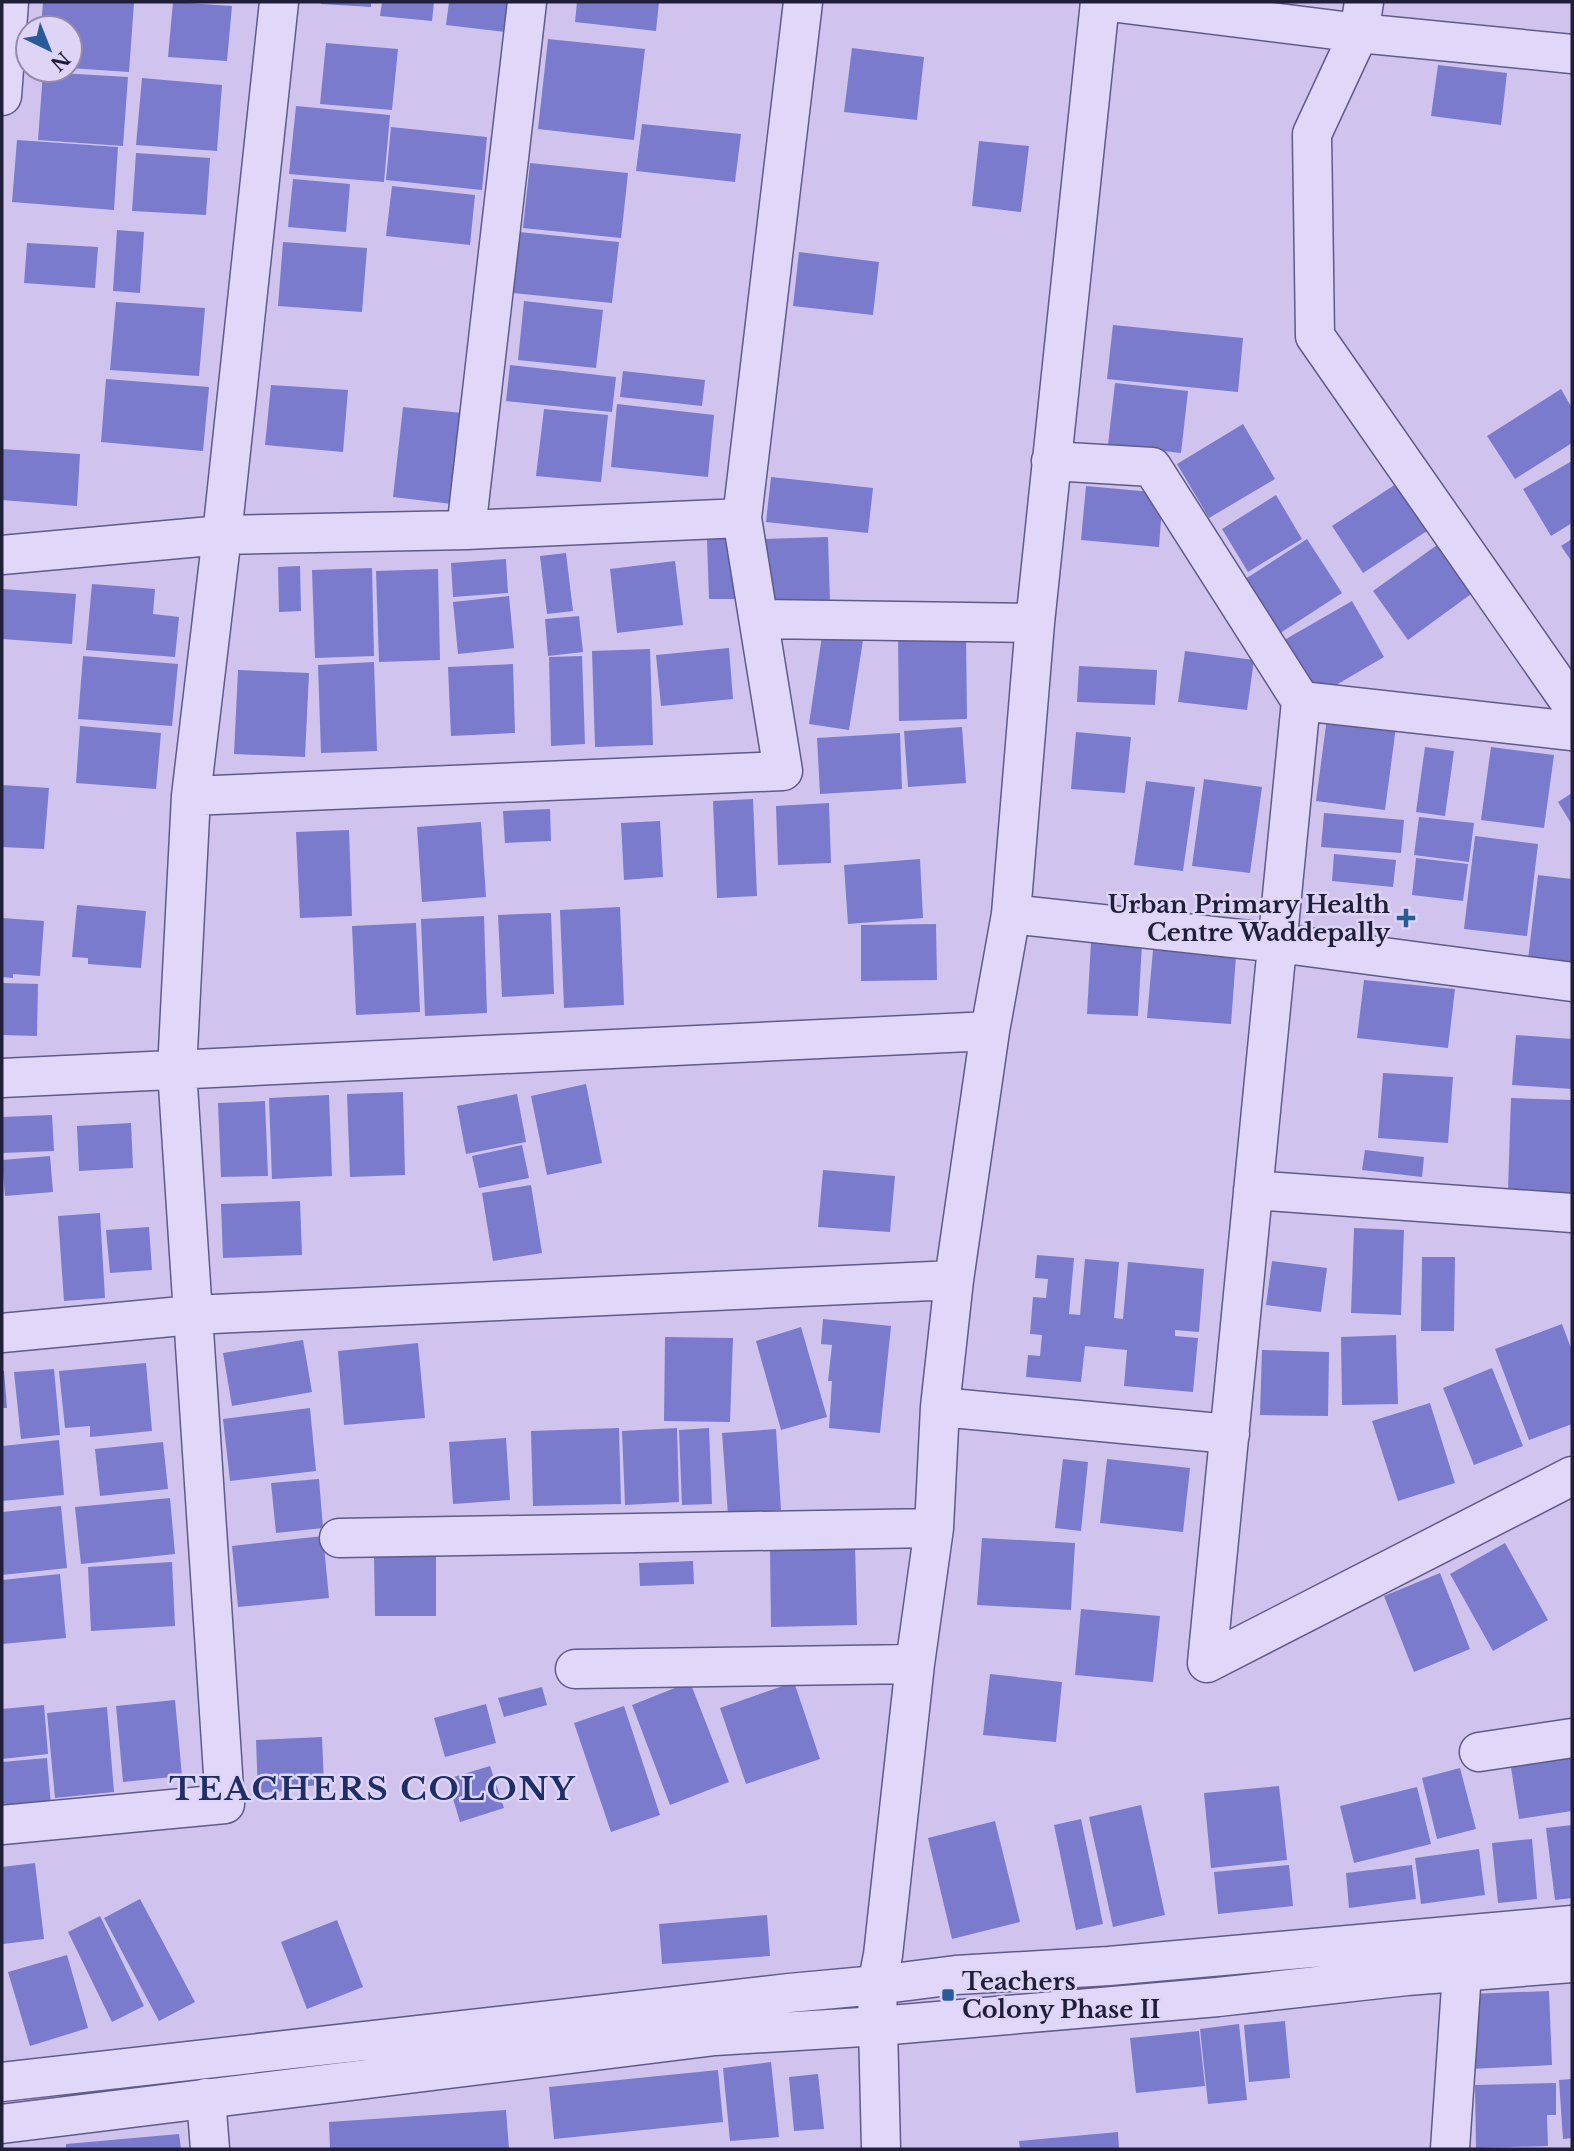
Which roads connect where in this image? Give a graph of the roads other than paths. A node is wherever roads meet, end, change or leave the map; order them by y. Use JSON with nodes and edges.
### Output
{"nodes":[{"id":1,"x":9,"y":2,"type":"edge"},
{"id":2,"x":279,"y":2,"type":"edge"},
{"id":3,"x":527,"y":2,"type":"edge"},
{"id":4,"x":803,"y":2,"type":"edge"},
{"id":5,"x":1100,"y":2,"type":"edge"},
{"id":6,"x":1110,"y":2,"type":"edge"},
{"id":7,"x":1361,"y":17,"type":"edge"},
{"id":8,"x":1572,"y":54,"type":"edge"},
{"id":9,"x":2,"y":96,"type":"edge"},
{"id":10,"x":1051,"y":461,"type":"junction"},
{"id":11,"x":742,"y":518,"type":"junction"},
{"id":12,"x":466,"y":530,"type":"junction"},
{"id":13,"x":222,"y":535,"type":"junction"},
{"id":14,"x":2,"y":555,"type":"edge"},
{"id":15,"x":759,"y":620,"type":"junction"},
{"id":16,"x":1035,"y":623,"type":"junction"},
{"id":17,"x":1301,"y":701,"type":"junction"},
{"id":18,"x":1572,"y":705,"type":"edge"},
{"id":19,"x":1572,"y":731,"type":"edge"},
{"id":20,"x":191,"y":796,"type":"junction"},
{"id":21,"x":1011,"y":914,"type":"junction"},
{"id":22,"x":1278,"y":943,"type":"junction"},
{"id":23,"x":1572,"y":982,"type":"edge"},
{"id":24,"x":990,"y":1031,"type":"junction"},
{"id":25,"x":177,"y":1070,"type":"junction"},
{"id":26,"x":2,"y":1078,"type":"edge"},
{"id":27,"x":1253,"y":1190,"type":"junction"},
{"id":28,"x":1572,"y":1213,"type":"edge"},
{"id":29,"x":954,"y":1280,"type":"junction"},
{"id":30,"x":192,"y":1315,"type":"junction"},
{"id":31,"x":2,"y":1333,"type":"edge"},
{"id":32,"x":940,"y":1407,"type":"junction"},
{"id":33,"x":1230,"y":1434,"type":"junction"},
{"id":34,"x":1572,"y":1476,"type":"edge"},
{"id":35,"x":934,"y":1528,"type":"junction"},
{"id":36,"x":339,"y":1538,"type":"dead end"},
{"id":37,"x":915,"y":1664,"type":"junction"},
{"id":38,"x":575,"y":1669,"type":"dead end"},
{"id":39,"x":1572,"y":1738,"type":"edge"},
{"id":40,"x":1479,"y":1752,"type":"dead end"},
{"id":41,"x":2,"y":1825,"type":"edge"},
{"id":42,"x":1572,"y":1926,"type":"edge"},
{"id":43,"x":1572,"y":1963,"type":"edge"},
{"id":44,"x":1462,"y":1972,"type":"junction"},
{"id":45,"x":877,"y":1985,"type":"junction"},
{"id":46,"x":879,"y":2026,"type":"junction"},
{"id":47,"x":2,"y":2082,"type":"edge"},
{"id":48,"x":206,"y":2098,"type":"junction"},
{"id":49,"x":2,"y":2124,"type":"edge"},
{"id":50,"x":210,"y":2149,"type":"edge"},
{"id":51,"x":881,"y":2149,"type":"edge"},
{"id":52,"x":1450,"y":2149,"type":"edge"}],
"edges":[{"from":1,"to":9,"type":"street"},
{"from":2,"to":13,"type":"street"},
{"from":3,"to":12,"type":"street"},
{"from":4,"to":11,"type":"street"},
{"from":5,"to":10,"type":"street"},
{"from":6,"to":7,"type":"street"},
{"from":7,"to":8,"type":"street"},
{"from":7,"to":18,"type":"street"},
{"from":10,"to":16,"type":"street"},
{"from":10,"to":17,"type":"street"},
{"from":11,"to":12,"type":"street"},
{"from":11,"to":15,"type":"street"},
{"from":12,"to":13,"type":"street"},
{"from":13,"to":14,"type":"street"},
{"from":13,"to":20,"type":"street"},
{"from":15,"to":16,"type":"street"},
{"from":15,"to":20,"type":"street"},
{"from":16,"to":21,"type":"street"},
{"from":17,"to":19,"type":"street"},
{"from":17,"to":22,"type":"street"},
{"from":20,"to":25,"type":"street"},
{"from":21,"to":22,"type":"street"},
{"from":21,"to":24,"type":"street"},
{"from":22,"to":23,"type":"street"},
{"from":22,"to":27,"type":"street"},
{"from":24,"to":25,"type":"street"},
{"from":24,"to":29,"type":"street"},
{"from":25,"to":26,"type":"street"},
{"from":25,"to":30,"type":"street"},
{"from":27,"to":28,"type":"street"},
{"from":27,"to":33,"type":"street"},
{"from":29,"to":30,"type":"street"},
{"from":29,"to":32,"type":"street"},
{"from":30,"to":31,"type":"street"},
{"from":30,"to":41,"type":"street"},
{"from":32,"to":33,"type":"street"},
{"from":32,"to":35,"type":"street"},
{"from":33,"to":34,"type":"street"},
{"from":35,"to":36,"type":"street"},
{"from":35,"to":37,"type":"street"},
{"from":37,"to":38,"type":"street"},
{"from":37,"to":45,"type":"street"},
{"from":39,"to":40,"type":"street"},
{"from":42,"to":45,"type":"street"},
{"from":43,"to":44,"type":"street"},
{"from":44,"to":46,"type":"street"},
{"from":44,"to":52,"type":"street"},
{"from":45,"to":46,"type":"street"},
{"from":45,"to":47,"type":"street"},
{"from":46,"to":48,"type":"street"},
{"from":46,"to":51,"type":"street"},
{"from":48,"to":49,"type":"street"},
{"from":48,"to":50,"type":"street"}]}
